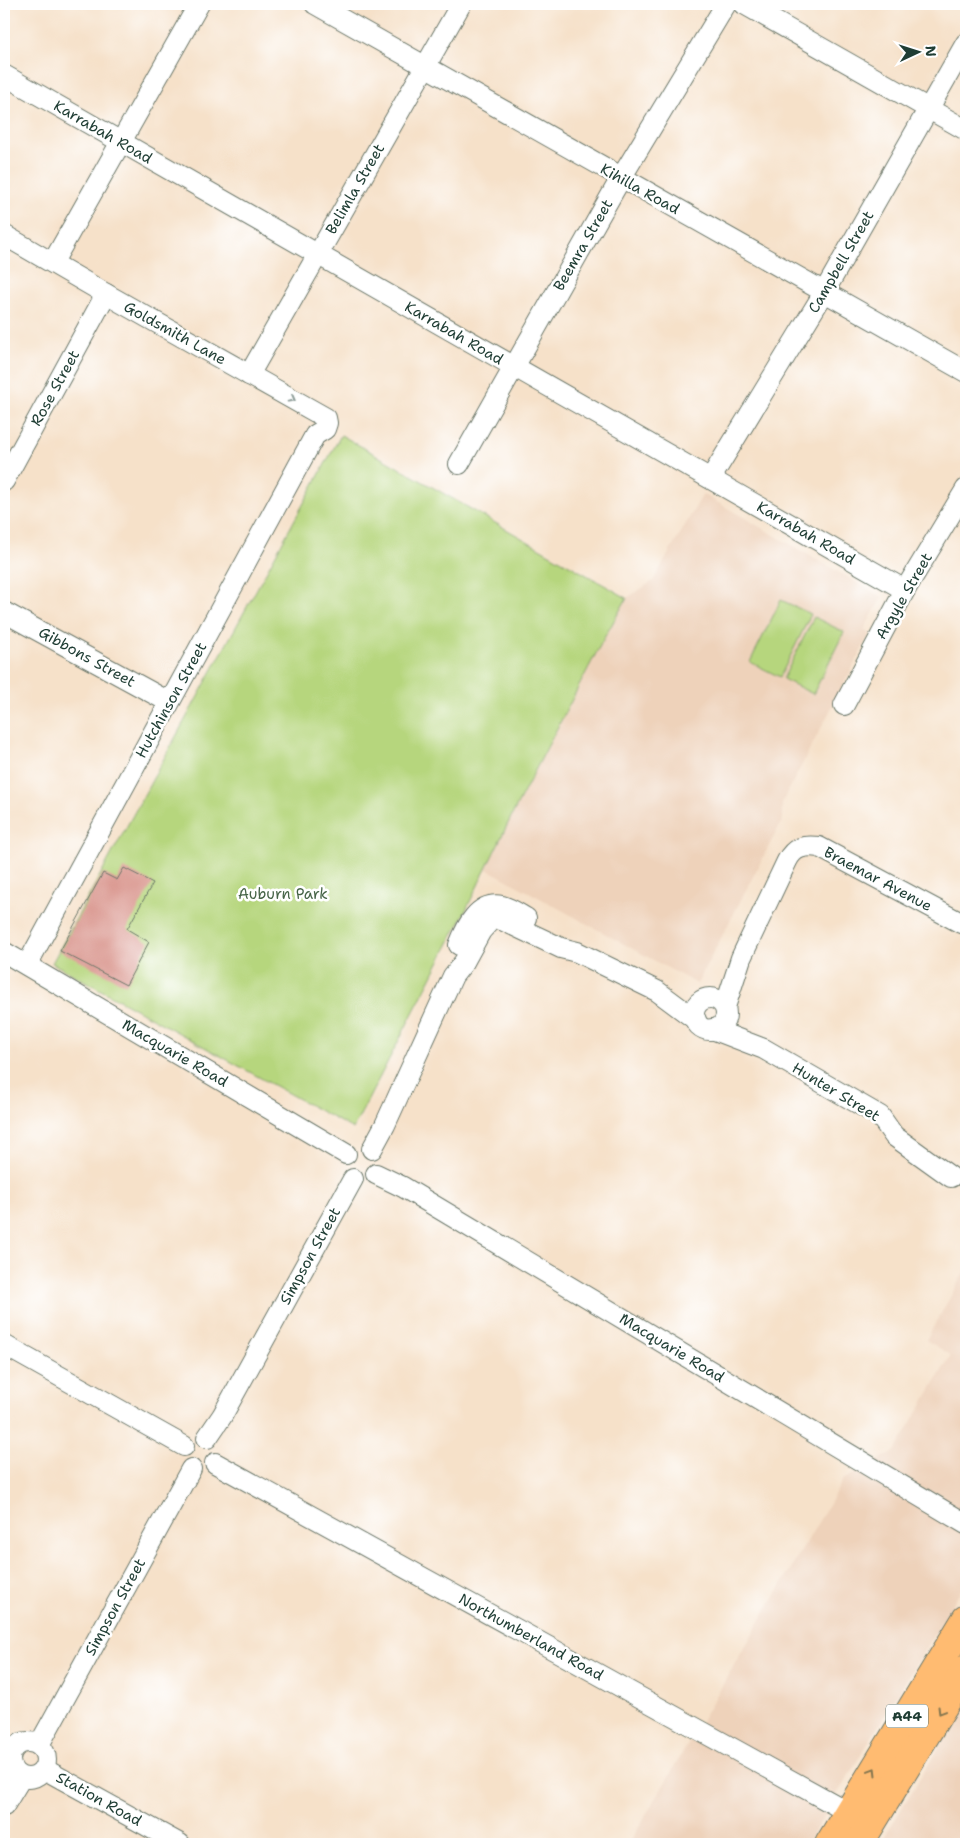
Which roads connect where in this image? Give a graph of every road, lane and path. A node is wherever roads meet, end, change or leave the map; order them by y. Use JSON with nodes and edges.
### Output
{"nodes":[{"id":1,"x":199,"y":4,"type":"edge"},
{"id":2,"x":315,"y":4,"type":"edge"},
{"id":3,"x":461,"y":4,"type":"edge"},
{"id":4,"x":726,"y":4,"type":"edge"},
{"id":5,"x":744,"y":4,"type":"edge"},
{"id":6,"x":966,"y":43,"type":"edge"},
{"id":7,"x":425,"y":67,"type":"junction"},
{"id":8,"x":4,"y":75,"type":"edge"},
{"id":9,"x":928,"y":109,"type":"junction"},
{"id":10,"x":966,"y":130,"type":"edge"},
{"id":11,"x":120,"y":142,"type":"junction"},
{"id":12,"x":622,"y":178,"type":"junction"},
{"id":13,"x":4,"y":235,"type":"edge"},
{"id":14,"x":317,"y":255,"type":"junction"},
{"id":15,"x":53,"y":262,"type":"junction"},
{"id":16,"x":824,"y":291,"type":"junction"},
{"id":17,"x":106,"y":294,"type":"junction"},
{"id":18,"x":514,"y":366,"type":"junction"},
{"id":19,"x":966,"y":372,"type":"edge"},
{"id":20,"x":249,"y":374,"type":"junction"},
{"id":21,"x":315,"y":435,"type":"joint"},
{"id":22,"x":459,"y":464,"type":"dead end"},
{"id":23,"x":711,"y":478,"type":"junction"},
{"id":24,"x":4,"y":481,"type":"edge"},
{"id":25,"x":966,"y":489,"type":"edge"},
{"id":26,"x":905,"y":590,"type":"junction"},
{"id":27,"x":4,"y":612,"type":"edge"},
{"id":28,"x":170,"y":702,"type":"junction"},
{"id":29,"x":844,"y":705,"type":"dead end"},
{"id":30,"x":965,"y":925,"type":"edge"},
{"id":31,"x":4,"y":952,"type":"edge"},
{"id":32,"x":27,"y":965,"type":"junction"},
{"id":33,"x":711,"y":1012,"type":"junction"},
{"id":34,"x":372,"y":1149,"type":"junction"},
{"id":35,"x":346,"y":1154,"type":"junction"},
{"id":36,"x":376,"y":1174,"type":"junction"},
{"id":37,"x":951,"y":1177,"type":"dead end"},
{"id":38,"x":353,"y":1179,"type":"junction"},
{"id":39,"x":4,"y":1345,"type":"edge"},
{"id":40,"x":207,"y":1438,"type":"junction"},
{"id":41,"x":184,"y":1446,"type":"junction"},
{"id":42,"x":215,"y":1463,"type":"junction"},
{"id":43,"x":190,"y":1469,"type":"junction"},
{"id":44,"x":966,"y":1524,"type":"edge"},
{"id":45,"x":966,"y":1619,"type":"edge"},
{"id":46,"x":966,"y":1669,"type":"edge"},
{"id":47,"x":39,"y":1745,"type":"junction"},
{"id":48,"x":8,"y":1748,"type":"edge"},
{"id":49,"x":44,"y":1769,"type":"junction"},
{"id":50,"x":21,"y":1778,"type":"junction"},
{"id":51,"x":4,"y":1806,"type":"edge"},
{"id":52,"x":848,"y":1812,"type":"junction"},
{"id":53,"x":180,"y":1844,"type":"edge"},
{"id":54,"x":828,"y":1844,"type":"edge"},
{"id":55,"x":859,"y":1844,"type":"edge"}],
"edges":[{"from":1,"to":11,"type":"street"},
{"from":2,"to":7,"type":"street","name":"Kihilla Road"},
{"from":3,"to":7,"type":"street","name":"Belimla Street"},
{"from":4,"to":12,"type":"street","name":"Beemra Street"},
{"from":5,"to":9,"type":"street"},
{"from":6,"to":9,"type":"street","name":"Campbell Street"},
{"from":7,"to":12,"type":"street","name":"Kihilla Road"},
{"from":7,"to":14,"type":"street","name":"Belimla Street"},
{"from":8,"to":11,"type":"street","name":"Karrabah Road"},
{"from":9,"to":10,"type":"street"},
{"from":9,"to":16,"type":"street","name":"Campbell Street"},
{"from":11,"to":14,"type":"street","name":"Karrabah Road"},
{"from":11,"to":15,"type":"street"},
{"from":12,"to":16,"type":"street","name":"Kihilla Road"},
{"from":12,"to":18,"type":"street","name":"Beemra Street"},
{"from":13,"to":15,"type":"street","name":"Goldsmith Lane"},
{"from":14,"to":18,"type":"street","name":"Karrabah Road"},
{"from":14,"to":20,"type":"street","name":"Belimla Street"},
{"from":15,"to":17,"type":"street","name":"Goldsmith Lane"},
{"from":16,"to":19,"type":"street","name":"Kihilla Road"},
{"from":16,"to":23,"type":"street","name":"Campbell Street"},
{"from":17,"to":20,"type":"street","name":"Goldsmith Lane"},
{"from":17,"to":24,"type":"street","name":"Rose Street"},
{"from":18,"to":22,"type":"street","name":"Beemra Street"},
{"from":18,"to":23,"type":"street","name":"Karrabah Road"},
{"from":20,"to":21,"type":"street","name":"Goldsmith Lane","one_way":true},
{"from":21,"to":28,"type":"street","name":"Hutchinson Street"},
{"from":23,"to":26,"type":"street","name":"Karrabah Road"},
{"from":25,"to":26,"type":"street","name":"Argyle Street"},
{"from":26,"to":29,"type":"street","name":"Argyle Street"},
{"from":27,"to":28,"type":"street","name":"Gibbons Street"},
{"from":28,"to":32,"type":"street","name":"Hutchinson Street"},
{"from":30,"to":33,"type":"street","name":"Braemar Avenue"},
{"from":31,"to":32,"type":"street","name":"Macquarie Road"},
{"from":32,"to":35,"type":"street","name":"Macquarie Road"},
{"from":33,"to":34,"type":"street","name":"Hunter Street"},
{"from":33,"to":37,"type":"street","name":"Hunter Street"},
{"from":34,"to":35,"type":"street"},
{"from":34,"to":36,"type":"street"},
{"from":35,"to":38,"type":"street"},
{"from":36,"to":38,"type":"street"},
{"from":36,"to":44,"type":"street","name":"Macquarie Road"},
{"from":38,"to":40,"type":"street","name":"Simpson Street"},
{"from":39,"to":41,"type":"street"},
{"from":40,"to":41,"type":"street"},
{"from":40,"to":42,"type":"street"},
{"from":41,"to":43,"type":"street"},
{"from":42,"to":43,"type":"street"},
{"from":42,"to":52,"type":"street","name":"Northumberland Road"},
{"from":43,"to":47,"type":"street","name":"Simpson Street"},
{"from":52,"to":45,"type":"highway","number":"A44","one_way":true},
{"from":46,"to":55,"type":"highway","number":"A44","one_way":true},
{"from":47,"to":48,"type":"street"},
{"from":47,"to":49,"type":"street"},
{"from":48,"to":50,"type":"street"},
{"from":49,"to":50,"type":"street"},
{"from":49,"to":53,"type":"street","name":"Station Road"},
{"from":50,"to":51,"type":"street"},
{"from":52,"to":54,"type":"highway","number":"A44"}]}
